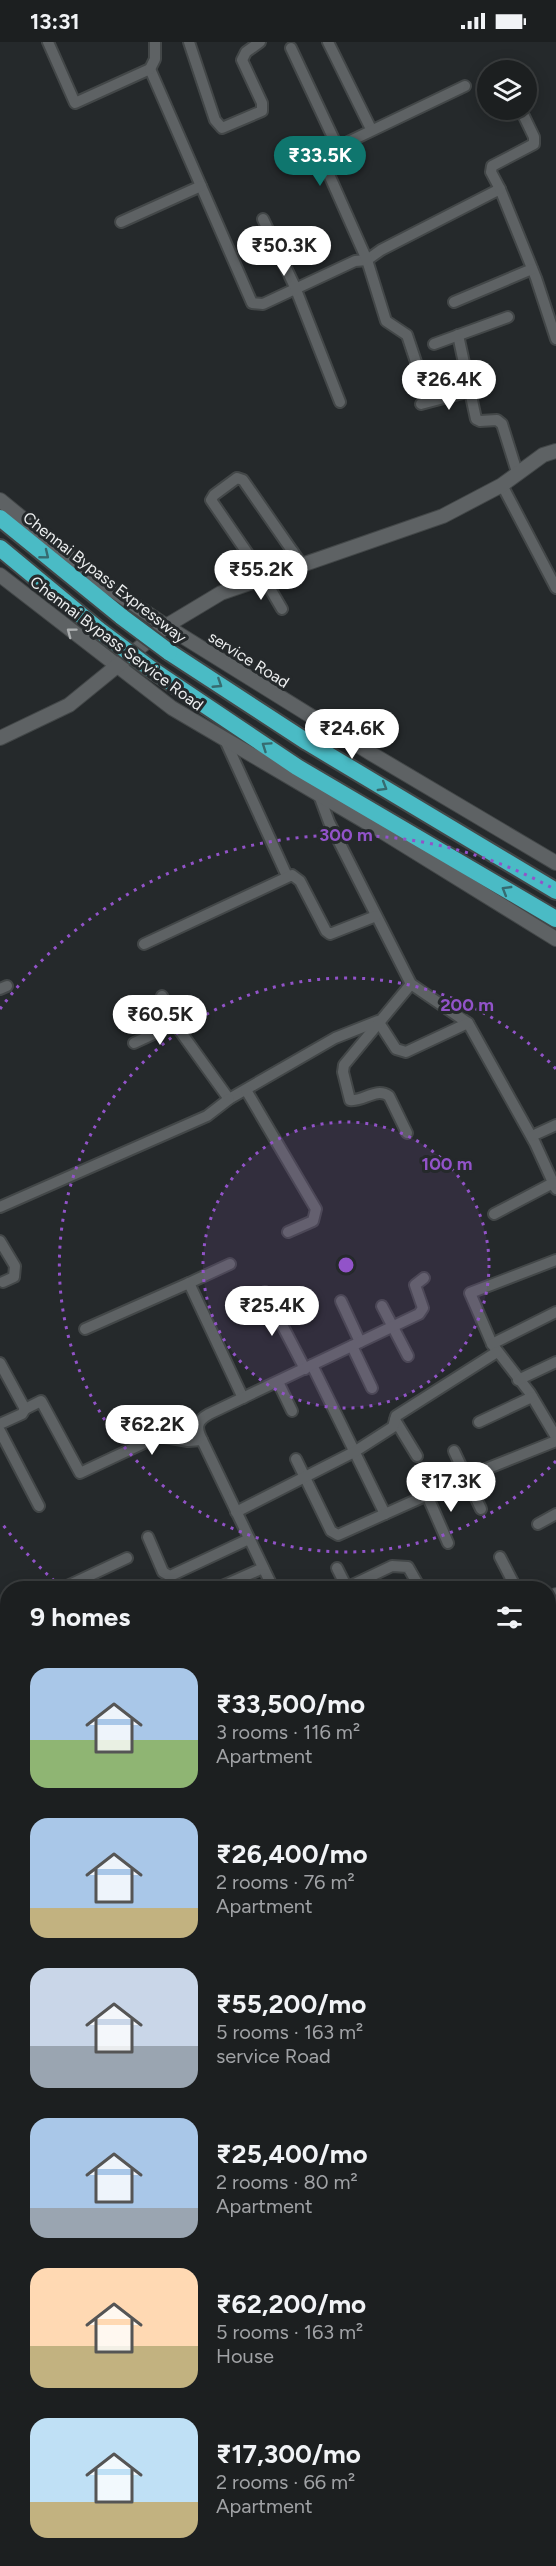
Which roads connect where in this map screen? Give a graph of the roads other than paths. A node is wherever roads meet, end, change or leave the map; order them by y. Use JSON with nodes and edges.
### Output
{"nodes":[{"id":1,"x":48,"y":42,"type":"edge"},
{"id":2,"x":155,"y":42,"type":"edge"},
{"id":3,"x":189,"y":42,"type":"edge"},
{"id":4,"x":260,"y":42,"type":"edge"},
{"id":5,"x":328,"y":42,"type":"edge"},
{"id":6,"x":291,"y":48,"type":"dead end"},
{"id":7,"x":150,"y":69,"type":"junction"},
{"id":8,"x":465,"y":86,"type":"dead end"},
{"id":9,"x":526,"y":120,"type":"edge"},
{"id":10,"x":372,"y":129,"type":"junction"},
{"id":11,"x":337,"y":146,"type":"junction"},
{"id":12,"x":201,"y":186,"type":"junction"},
{"id":13,"x":500,"y":189,"type":"junction"},
{"id":14,"x":263,"y":219,"type":"dead end"},
{"id":15,"x":120,"y":222,"type":"dead end"},
{"id":16,"x":367,"y":260,"type":"junction"},
{"id":17,"x":532,"y":269,"type":"junction"},
{"id":18,"x":295,"y":287,"type":"junction"},
{"id":19,"x":454,"y":302,"type":"dead end"},
{"id":20,"x":508,"y":317,"type":"dead end"},
{"id":21,"x":459,"y":335,"type":"junction"},
{"id":22,"x":556,"y":339,"type":"edge"},
{"id":23,"x":434,"y":344,"type":"dead end"},
{"id":24,"x":418,"y":368,"type":"dead end"},
{"id":25,"x":470,"y":391,"type":"junction"},
{"id":26,"x":340,"y":402,"type":"dead end"},
{"id":27,"x":421,"y":404,"type":"dead end"},
{"id":28,"x":556,"y":451,"type":"edge"},
{"id":29,"x":517,"y":472,"type":"junction"},
{"id":30,"x":502,"y":485,"type":"junction"},
{"id":31,"x":0,"y":500,"type":"edge"},
{"id":32,"x":0,"y":518,"type":"edge"},
{"id":33,"x":0,"y":548,"type":"edge"},
{"id":34,"x":293,"y":552,"type":"junction"},
{"id":35,"x":302,"y":565,"type":"junction"},
{"id":36,"x":0,"y":575,"type":"edge"},
{"id":37,"x":263,"y":576,"type":"junction"},
{"id":38,"x":556,"y":588,"type":"edge"},
{"id":39,"x":282,"y":609,"type":"dead end"},
{"id":40,"x":166,"y":626,"type":"junction"},
{"id":41,"x":118,"y":667,"type":"junction"},
{"id":42,"x":0,"y":738,"type":"edge"},
{"id":43,"x":225,"y":740,"type":"junction"},
{"id":44,"x":320,"y":795,"type":"junction"},
{"id":45,"x":556,"y":864,"type":"edge"},
{"id":46,"x":287,"y":876,"type":"junction"},
{"id":47,"x":556,"y":891,"type":"edge"},
{"id":48,"x":376,"y":916,"type":"junction"},
{"id":49,"x":556,"y":919,"type":"edge"},
{"id":50,"x":556,"y":939,"type":"edge"},
{"id":51,"x":144,"y":944,"type":"dead end"},
{"id":52,"x":411,"y":984,"type":"junction"},
{"id":53,"x":162,"y":996,"type":"dead end"},
{"id":54,"x":378,"y":1021,"type":"junction"},
{"id":55,"x":468,"y":1023,"type":"junction"},
{"id":56,"x":175,"y":1024,"type":"junction"},
{"id":57,"x":134,"y":1043,"type":"dead end"},
{"id":58,"x":246,"y":1090,"type":"junction"},
{"id":59,"x":229,"y":1099,"type":"junction"},
{"id":60,"x":556,"y":1125,"type":"edge"},
{"id":61,"x":406,"y":1133,"type":"dead end"},
{"id":62,"x":532,"y":1136,"type":"junction"},
{"id":63,"x":555,"y":1186,"type":"edge"},
{"id":64,"x":0,"y":1207,"type":"edge"},
{"id":65,"x":494,"y":1214,"type":"dead end"},
{"id":66,"x":288,"y":1232,"type":"dead end"},
{"id":67,"x":0,"y":1241,"type":"edge"},
{"id":68,"x":556,"y":1260,"type":"edge"},
{"id":69,"x":230,"y":1264,"type":"dead end"},
{"id":70,"x":424,"y":1278,"type":"dead end"},
{"id":71,"x":3,"y":1282,"type":"dead end"},
{"id":72,"x":189,"y":1283,"type":"junction"},
{"id":73,"x":266,"y":1292,"type":"dead end"},
{"id":74,"x":341,"y":1301,"type":"dead end"},
{"id":75,"x":382,"y":1306,"type":"dead end"},
{"id":76,"x":556,"y":1312,"type":"edge"},
{"id":77,"x":393,"y":1326,"type":"junction"},
{"id":78,"x":86,"y":1329,"type":"dead end"},
{"id":79,"x":356,"y":1344,"type":"junction"},
{"id":80,"x":495,"y":1348,"type":"junction"},
{"id":81,"x":408,"y":1356,"type":"dead end"},
{"id":82,"x":556,"y":1362,"type":"edge"},
{"id":83,"x":0,"y":1363,"type":"edge"},
{"id":84,"x":308,"y":1367,"type":"junction"},
{"id":85,"x":518,"y":1380,"type":"junction"},
{"id":86,"x":278,"y":1382,"type":"junction"},
{"id":87,"x":372,"y":1388,"type":"dead end"},
{"id":88,"x":532,"y":1397,"type":"junction"},
{"id":89,"x":243,"y":1398,"type":"junction"},
{"id":90,"x":25,"y":1409,"type":"junction"},
{"id":91,"x":292,"y":1411,"type":"dead end"},
{"id":92,"x":395,"y":1420,"type":"junction"},
{"id":93,"x":479,"y":1422,"type":"dead end"},
{"id":94,"x":0,"y":1424,"type":"edge"},
{"id":95,"x":0,"y":1431,"type":"edge"},
{"id":96,"x":556,"y":1439,"type":"edge"},
{"id":97,"x":202,"y":1440,"type":"junction"},
{"id":98,"x":454,"y":1451,"type":"dead end"},
{"id":99,"x":354,"y":1452,"type":"junction"},
{"id":100,"x":417,"y":1456,"type":"dead end"},
{"id":101,"x":296,"y":1459,"type":"dead end"},
{"id":102,"x":304,"y":1478,"type":"junction"},
{"id":103,"x":466,"y":1478,"type":"junction"},
{"id":104,"x":427,"y":1495,"type":"junction"},
{"id":105,"x":39,"y":1506,"type":"dead end"},
{"id":106,"x":481,"y":1509,"type":"dead end"},
{"id":107,"x":236,"y":1512,"type":"junction"},
{"id":108,"x":385,"y":1514,"type":"junction"},
{"id":109,"x":556,"y":1514,"type":"edge"},
{"id":110,"x":538,"y":1524,"type":"dead end"},
{"id":111,"x":147,"y":1537,"type":"dead end"},
{"id":112,"x":249,"y":1539,"type":"junction"},
{"id":113,"x":448,"y":1543,"type":"dead end"},
{"id":114,"x":500,"y":1557,"type":"dead end"},
{"id":115,"x":127,"y":1558,"type":"dead end"},
{"id":116,"x":263,"y":1568,"type":"junction"},
{"id":117,"x":337,"y":1568,"type":"dead end"},
{"id":118,"x":78,"y":1581,"type":"edge"},
{"id":119,"x":234,"y":1581,"type":"edge"},
{"id":120,"x":270,"y":1581,"type":"edge"},
{"id":121,"x":344,"y":1581,"type":"edge"},
{"id":122,"x":363,"y":1581,"type":"edge"},
{"id":123,"x":416,"y":1581,"type":"edge"},
{"id":124,"x":512,"y":1581,"type":"edge"}],
"edges":[{"from":1,"to":7,"type":"street"},
{"from":2,"to":7,"type":"street"},
{"from":3,"to":4,"type":"street"},
{"from":5,"to":10,"type":"street"},
{"from":6,"to":11,"type":"street"},
{"from":7,"to":12,"type":"street"},
{"from":8,"to":10,"type":"street"},
{"from":9,"to":13,"type":"street"},
{"from":10,"to":11,"type":"street"},
{"from":11,"to":16,"type":"street"},
{"from":12,"to":15,"type":"street"},
{"from":12,"to":18,"type":"street"},
{"from":13,"to":16,"type":"street"},
{"from":13,"to":17,"type":"street"},
{"from":14,"to":18,"type":"street"},
{"from":16,"to":18,"type":"street"},
{"from":16,"to":24,"type":"street"},
{"from":17,"to":19,"type":"street"},
{"from":17,"to":22,"type":"street"},
{"from":18,"to":26,"type":"street"},
{"from":20,"to":21,"type":"street"},
{"from":21,"to":23,"type":"street"},
{"from":21,"to":25,"type":"street"},
{"from":25,"to":27,"type":"street"},
{"from":25,"to":29,"type":"street"},
{"from":28,"to":29,"type":"street"},
{"from":29,"to":30,"type":"street"},
{"from":30,"to":35,"type":"street"},
{"from":30,"to":38,"type":"street"},
{"from":31,"to":40,"type":"street","name":"service Road"},
{"from":32,"to":47,"type":"highway","name":"Chennai Bypass Expressway","one_way":true,"bridge":true},
{"from":49,"to":33,"type":"highway","one_way":true,"bridge":true},
{"from":34,"to":35,"type":"street"},
{"from":34,"to":37,"type":"street"},
{"from":34,"to":37,"type":"street"},
{"from":35,"to":37,"type":"street"},
{"from":41,"to":36,"type":"street","name":"Chennai Bypass Service Road","one_way":true},
{"from":37,"to":39,"type":"street"},
{"from":37,"to":40,"type":"street"},
{"from":40,"to":41,"type":"street"},
{"from":40,"to":45,"type":"street","name":"service Road"},
{"from":41,"to":42,"type":"street"},
{"from":41,"to":43,"type":"street","name":"Chennai Bypass Service Road"},
{"from":43,"to":44,"type":"street","name":"Chennai Bypass Service Road"},
{"from":43,"to":46,"type":"street"},
{"from":44,"to":48,"type":"street"},
{"from":44,"to":50,"type":"street","name":"Chennai Bypass Service Road"},
{"from":46,"to":48,"type":"street"},
{"from":46,"to":51,"type":"street"},
{"from":48,"to":52,"type":"street"},
{"from":52,"to":54,"type":"street"},
{"from":52,"to":55,"type":"street"},
{"from":53,"to":56,"type":"street"},
{"from":54,"to":55,"type":"street"},
{"from":54,"to":58,"type":"street"},
{"from":54,"to":61,"type":"street"},
{"from":55,"to":62,"type":"street"},
{"from":56,"to":57,"type":"street"},
{"from":56,"to":59,"type":"street"},
{"from":58,"to":59,"type":"street"},
{"from":58,"to":66,"type":"street"},
{"from":59,"to":64,"type":"street"},
{"from":60,"to":62,"type":"street"},
{"from":62,"to":63,"type":"street"},
{"from":63,"to":65,"type":"street"},
{"from":67,"to":71,"type":"street"},
{"from":68,"to":80,"type":"street"},
{"from":69,"to":72,"type":"street"},
{"from":70,"to":77,"type":"street"},
{"from":72,"to":78,"type":"street"},
{"from":72,"to":89,"type":"street"},
{"from":73,"to":84,"type":"street"},
{"from":74,"to":79,"type":"street"},
{"from":75,"to":77,"type":"street"},
{"from":76,"to":80,"type":"street"},
{"from":77,"to":79,"type":"street"},
{"from":77,"to":81,"type":"street"},
{"from":79,"to":84,"type":"street"},
{"from":79,"to":87,"type":"street"},
{"from":80,"to":85,"type":"street"},
{"from":80,"to":92,"type":"street"},
{"from":82,"to":85,"type":"street"},
{"from":83,"to":90,"type":"street"},
{"from":84,"to":86,"type":"street"},
{"from":84,"to":99,"type":"street"},
{"from":85,"to":88,"type":"street"},
{"from":86,"to":89,"type":"street"},
{"from":86,"to":91,"type":"street"},
{"from":88,"to":93,"type":"street"},
{"from":88,"to":96,"type":"street"},
{"from":89,"to":97,"type":"street"},
{"from":90,"to":94,"type":"street"},
{"from":90,"to":97,"type":"street"},
{"from":92,"to":99,"type":"street"},
{"from":92,"to":100,"type":"street"},
{"from":95,"to":105,"type":"street"},
{"from":96,"to":103,"type":"street"},
{"from":97,"to":107,"type":"street"},
{"from":98,"to":103,"type":"street"},
{"from":99,"to":102,"type":"street"},
{"from":99,"to":108,"type":"street"},
{"from":101,"to":102,"type":"street"},
{"from":102,"to":107,"type":"street"},
{"from":102,"to":108,"type":"street"},
{"from":103,"to":104,"type":"street"},
{"from":103,"to":106,"type":"street"},
{"from":104,"to":108,"type":"street"},
{"from":104,"to":113,"type":"street"},
{"from":107,"to":112,"type":"street"},
{"from":109,"to":110,"type":"street"},
{"from":111,"to":112,"type":"street"},
{"from":112,"to":116,"type":"street"},
{"from":114,"to":124,"type":"street"},
{"from":115,"to":118,"type":"street"},
{"from":116,"to":119,"type":"street"},
{"from":116,"to":120,"type":"street"},
{"from":117,"to":121,"type":"street"},
{"from":122,"to":123,"type":"street"}]}
